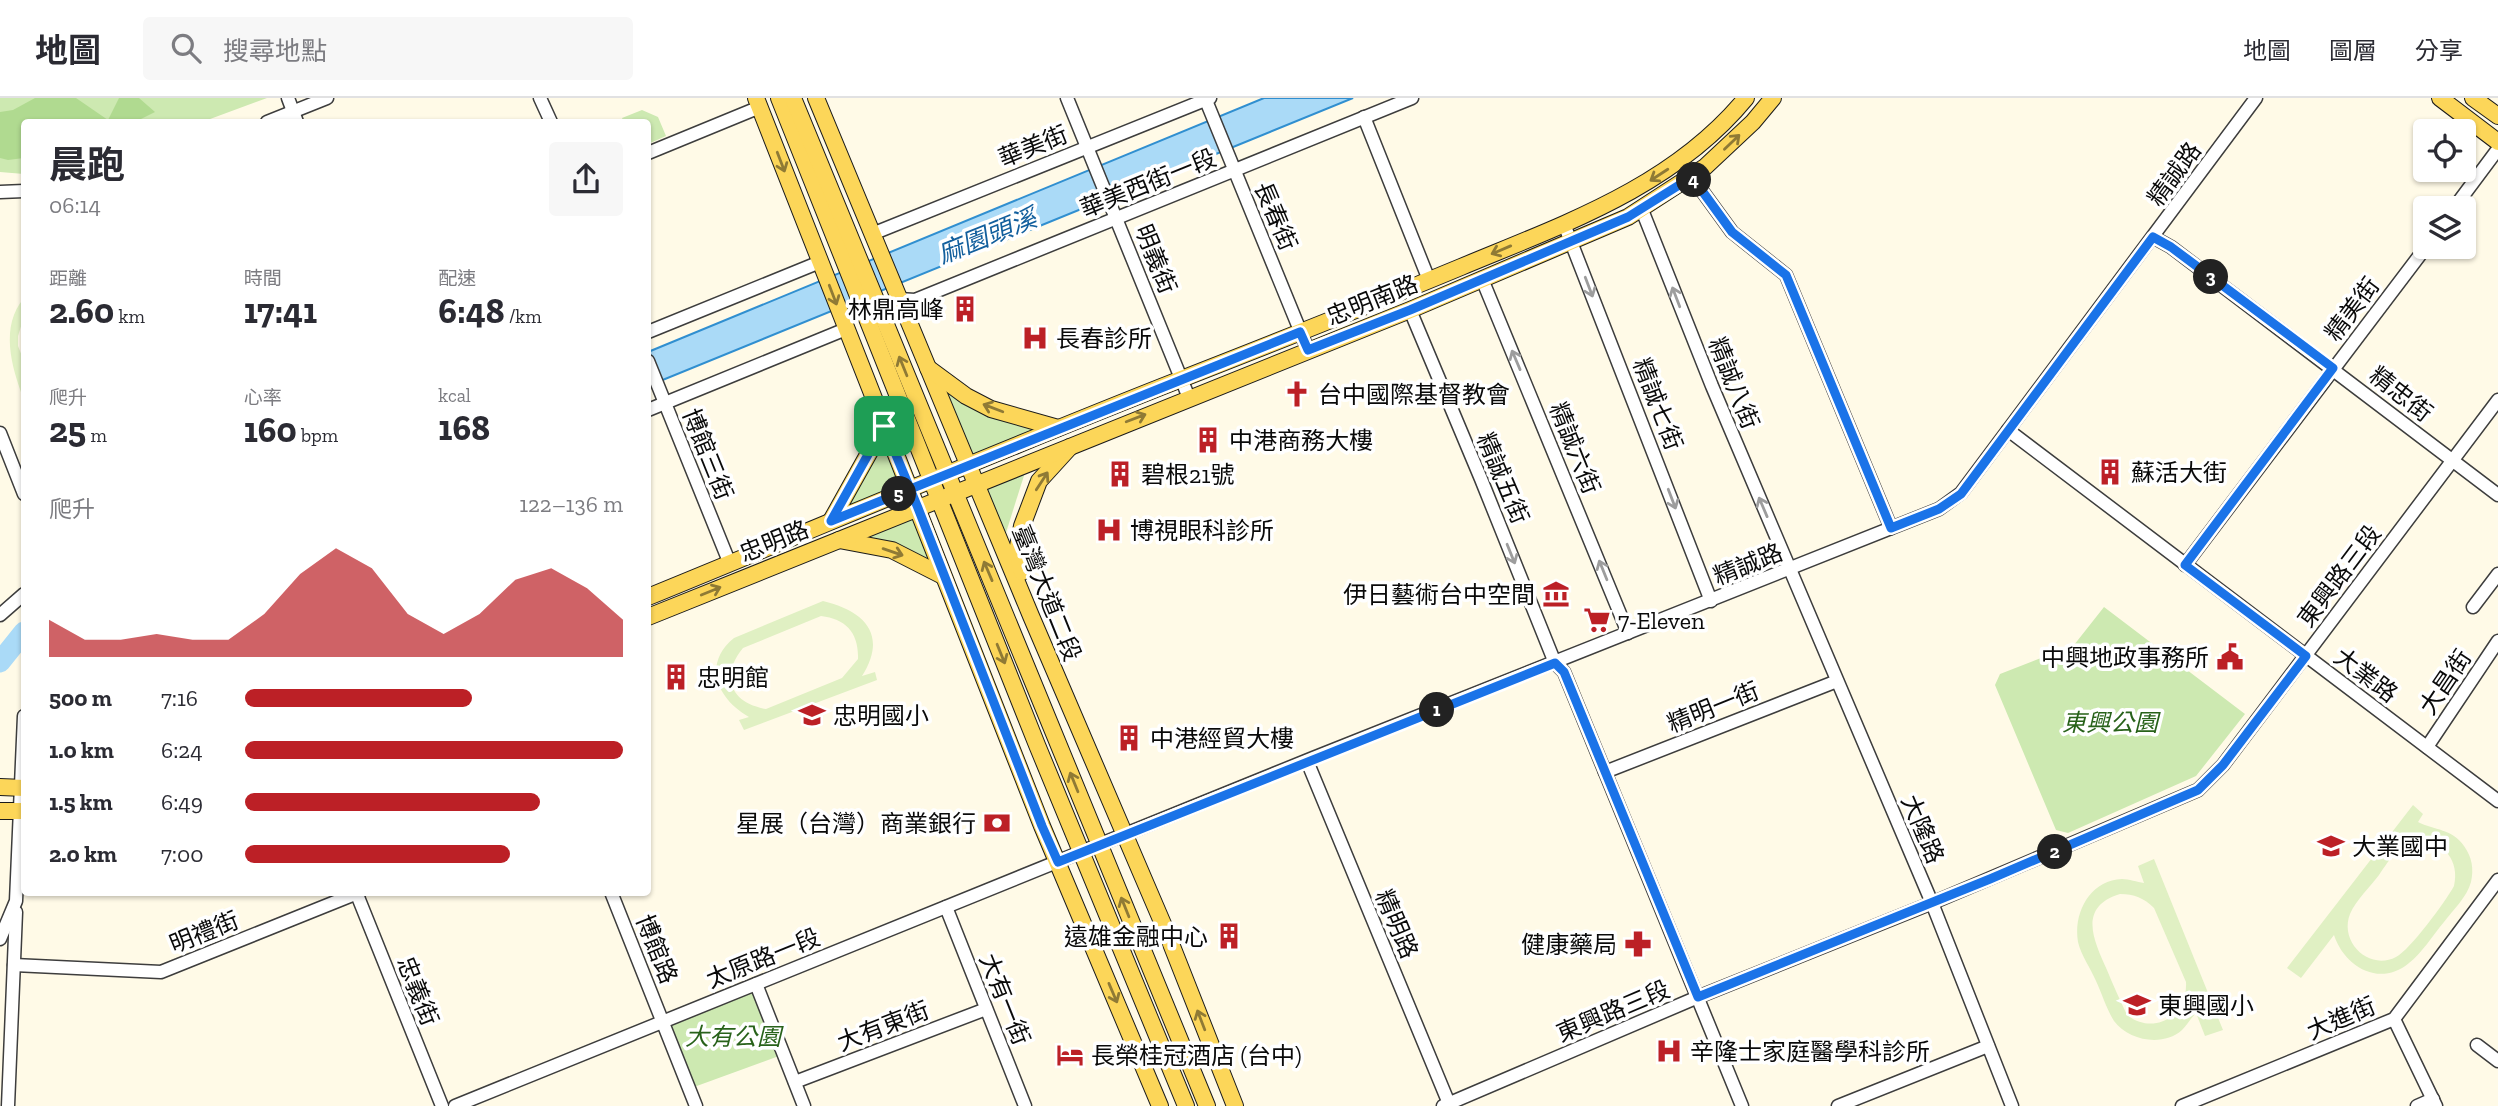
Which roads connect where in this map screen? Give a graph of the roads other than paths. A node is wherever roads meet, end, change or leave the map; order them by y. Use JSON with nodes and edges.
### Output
{"nodes":[{"id":1,"x":288,"y":98,"type":"edge"},
{"id":2,"x":327,"y":98,"type":"edge"},
{"id":3,"x":540,"y":98,"type":"edge"},
{"id":4,"x":779,"y":98,"type":"edge"},
{"id":5,"x":793,"y":98,"type":"edge"},
{"id":6,"x":816,"y":98,"type":"edge"},
{"id":7,"x":1067,"y":98,"type":"edge"},
{"id":8,"x":1412,"y":98,"type":"edge"},
{"id":9,"x":1746,"y":98,"type":"edge"},
{"id":10,"x":1773,"y":98,"type":"edge"},
{"id":11,"x":2256,"y":98,"type":"edge"},
{"id":12,"x":2440,"y":98,"type":"edge"},
{"id":13,"x":2473,"y":98,"type":"edge"},
{"id":14,"x":1208,"y":101,"type":"edge"},
{"id":15,"x":758,"y":103,"type":"edge"},
{"id":16,"x":2498,"y":116,"type":"edge"},
{"id":17,"x":1364,"y":117,"type":"junction"},
{"id":18,"x":294,"y":118,"type":"edge"},
{"id":19,"x":550,"y":119,"type":"edge"},
{"id":20,"x":2498,"y":142,"type":"edge"},
{"id":21,"x":2498,"y":149,"type":"edge"},
{"id":22,"x":651,"y":152,"type":"edge"},
{"id":23,"x":1089,"y":152,"type":"junction"},
{"id":24,"x":1233,"y":168,"type":"junction"},
{"id":25,"x":1692,"y":177,"type":"junction"},
{"id":26,"x":21,"y":191,"type":"edge"},
{"id":27,"x":0,"y":192,"type":"edge"},
{"id":28,"x":2463,"y":196,"type":"edge"},
{"id":29,"x":1642,"y":210,"type":"junction"},
{"id":30,"x":1117,"y":220,"type":"junction"},
{"id":31,"x":1564,"y":224,"type":"junction"},
{"id":32,"x":872,"y":234,"type":"junction"},
{"id":33,"x":2153,"y":237,"type":"junction"},
{"id":34,"x":1572,"y":242,"type":"junction"},
{"id":35,"x":847,"y":247,"type":"junction"},
{"id":36,"x":2417,"y":259,"type":"edge"},
{"id":37,"x":820,"y":262,"type":"junction"},
{"id":38,"x":1482,"y":279,"type":"junction"},
{"id":39,"x":1429,"y":280,"type":"junction"},
{"id":40,"x":899,"y":299,"type":"junction"},
{"id":41,"x":1410,"y":310,"type":"junction"},
{"id":42,"x":846,"y":329,"type":"junction"},
{"id":43,"x":651,"y":331,"type":"edge"},
{"id":44,"x":1300,"y":332,"type":"junction"},
{"id":45,"x":1308,"y":350,"type":"junction"},
{"id":46,"x":927,"y":367,"type":"junction"},
{"id":47,"x":651,"y":368,"type":"edge"},
{"id":48,"x":2333,"y":368,"type":"junction"},
{"id":49,"x":1182,"y":379,"type":"junction"},
{"id":50,"x":1189,"y":398,"type":"junction"},
{"id":51,"x":664,"y":400,"type":"junction"},
{"id":52,"x":2498,"y":400,"type":"edge"},
{"id":53,"x":651,"y":408,"type":"edge"},
{"id":54,"x":884,"y":426,"type":"junction"},
{"id":55,"x":1058,"y":428,"type":"junction"},
{"id":56,"x":2008,"y":430,"type":"junction"},
{"id":57,"x":0,"y":433,"type":"edge"},
{"id":58,"x":1073,"y":443,"type":"junction"},
{"id":59,"x":2452,"y":460,"type":"junction"},
{"id":60,"x":969,"y":465,"type":"junction"},
{"id":61,"x":939,"y":478,"type":"junction"},
{"id":62,"x":978,"y":483,"type":"junction"},
{"id":63,"x":21,"y":486,"type":"edge"},
{"id":64,"x":909,"y":490,"type":"junction"},
{"id":65,"x":2498,"y":495,"type":"edge"},
{"id":66,"x":947,"y":496,"type":"junction"},
{"id":67,"x":918,"y":508,"type":"junction"},
{"id":68,"x":831,"y":521,"type":"junction"},
{"id":69,"x":1891,"y":528,"type":"junction"},
{"id":70,"x":839,"y":540,"type":"junction"},
{"id":71,"x":730,"y":564,"type":"junction"},
{"id":72,"x":2185,"y":565,"type":"junction"},
{"id":73,"x":1790,"y":570,"type":"junction"},
{"id":74,"x":2498,"y":574,"type":"edge"},
{"id":75,"x":943,"y":576,"type":"junction"},
{"id":76,"x":21,"y":596,"type":"edge"},
{"id":77,"x":651,"y":596,"type":"edge"},
{"id":78,"x":1711,"y":601,"type":"junction"},
{"id":79,"x":2473,"y":607,"type":"dead end"},
{"id":80,"x":3,"y":609,"type":"edge"},
{"id":81,"x":651,"y":616,"type":"edge"},
{"id":82,"x":1031,"y":616,"type":"junction"},
{"id":83,"x":1628,"y":633,"type":"junction"},
{"id":84,"x":2498,"y":641,"type":"edge"},
{"id":85,"x":2306,"y":656,"type":"junction"},
{"id":86,"x":1555,"y":663,"type":"junction"},
{"id":87,"x":1837,"y":681,"type":"junction"},
{"id":88,"x":21,"y":740,"type":"edge"},
{"id":89,"x":2427,"y":747,"type":"junction"},
{"id":90,"x":1307,"y":761,"type":"junction"},
{"id":91,"x":1605,"y":772,"type":"junction"},
{"id":92,"x":15,"y":787,"type":"edge"},
{"id":93,"x":2498,"y":801,"type":"edge"},
{"id":94,"x":15,"y":811,"type":"edge"},
{"id":95,"x":1125,"y":835,"type":"junction"},
{"id":96,"x":1090,"y":849,"type":"junction"},
{"id":97,"x":1058,"y":862,"type":"junction"},
{"id":98,"x":2498,"y":880,"type":"edge"},
{"id":99,"x":350,"y":896,"type":"edge"},
{"id":100,"x":358,"y":896,"type":"edge"},
{"id":101,"x":613,"y":896,"type":"edge"},
{"id":102,"x":16,"y":901,"type":"junction"},
{"id":103,"x":1931,"y":903,"type":"junction"},
{"id":104,"x":946,"y":908,"type":"junction"},
{"id":105,"x":0,"y":939,"type":"edge"},
{"id":106,"x":14,"y":965,"type":"junction"},
{"id":107,"x":756,"y":984,"type":"junction"},
{"id":108,"x":1698,"y":997,"type":"junction"},
{"id":109,"x":986,"y":1009,"type":"junction"},
{"id":110,"x":2394,"y":1019,"type":"junction"},
{"id":111,"x":663,"y":1022,"type":"junction"},
{"id":112,"x":1988,"y":1045,"type":"junction"},
{"id":113,"x":2477,"y":1045,"type":"dead end"},
{"id":114,"x":2498,"y":1062,"type":"edge"},
{"id":115,"x":795,"y":1082,"type":"junction"},
{"id":116,"x":2217,"y":1093,"type":"junction"},
{"id":117,"x":2435,"y":1103,"type":"edge"},
{"id":118,"x":1447,"y":1105,"type":"edge"},
{"id":119,"x":8,"y":1106,"type":"edge"},
{"id":120,"x":442,"y":1106,"type":"edge"},
{"id":121,"x":455,"y":1106,"type":"edge"},
{"id":122,"x":696,"y":1106,"type":"edge"},
{"id":123,"x":804,"y":1106,"type":"edge"},
{"id":124,"x":1025,"y":1106,"type":"edge"},
{"id":125,"x":1160,"y":1106,"type":"edge"},
{"id":126,"x":1186,"y":1106,"type":"edge"},
{"id":127,"x":1207,"y":1106,"type":"edge"},
{"id":128,"x":1235,"y":1106,"type":"edge"},
{"id":129,"x":1742,"y":1106,"type":"edge"},
{"id":130,"x":1838,"y":1106,"type":"edge"},
{"id":131,"x":2012,"y":1106,"type":"edge"},
{"id":132,"x":2182,"y":1106,"type":"edge"},
{"id":133,"x":2222,"y":1106,"type":"edge"},
{"id":134,"x":2417,"y":1106,"type":"edge"}],
"edges":[{"from":1,"to":18,"type":"street"},
{"from":2,"to":18,"type":"street"},
{"from":3,"to":19,"type":"street"},
{"from":4,"to":35,"type":"main road"},
{"from":5,"to":35,"type":"main road"},
{"from":6,"to":32,"type":"main road","name":"臺灣大道二段"},
{"from":7,"to":23,"type":"street","name":"明義街"},
{"from":8,"to":17,"type":"street","name":"華美西街一段"},
{"from":9,"to":31,"type":"main road","name":"忠明南路","one_way":true},
{"from":25,"to":10,"type":"main road","name":"忠明南路","one_way":true},
{"from":11,"to":33,"type":"street","name":"精誠路"},
{"from":12,"to":20,"type":"main road"},
{"from":13,"to":16,"type":"main road"},
{"from":14,"to":23,"type":"street","name":"華美街"},
{"from":14,"to":24,"type":"street","name":"長春街"},
{"from":15,"to":22,"type":"street"},
{"from":15,"to":37,"type":"main road","one_way":true},
{"from":17,"to":24,"type":"street","name":"華美西街一段"},
{"from":17,"to":39,"type":"street"},
{"from":21,"to":28,"type":"street"},
{"from":23,"to":30,"type":"street","name":"明義街"},
{"from":23,"to":32,"type":"street","name":"華美街"},
{"from":24,"to":30,"type":"street","name":"華美西街一段"},
{"from":24,"to":44,"type":"street","name":"長春街"},
{"from":25,"to":29,"type":"main road","name":"忠明南路"},
{"from":25,"to":69,"type":"street"},
{"from":26,"to":27,"type":"street"},
{"from":29,"to":34,"type":"main road","name":"忠明南路"},
{"from":73,"to":29,"type":"street","name":"精誠八街","one_way":true},
{"from":30,"to":40,"type":"street","name":"華美西街一段"},
{"from":30,"to":49,"type":"street","name":"明義街"},
{"from":31,"to":34,"type":"street","name":"精誠七街"},
{"from":31,"to":39,"type":"main road","name":"忠明南路","one_way":true},
{"from":32,"to":40,"type":"main road","name":"臺灣大道二段"},
{"from":33,"to":48,"type":"street","name":"精忠街"},
{"from":33,"to":56,"type":"street","name":"精誠路"},
{"from":34,"to":38,"type":"main road","name":"忠明南路"},
{"from":34,"to":78,"type":"street","name":"精誠七街","one_way":true},
{"from":35,"to":61,"type":"main road"},
{"from":61,"to":35,"type":"main road","one_way":true},
{"from":36,"to":48,"type":"street","name":"精美街"},
{"from":37,"to":42,"type":"main road","one_way":true},
{"from":37,"to":43,"type":"street"},
{"from":38,"to":41,"type":"main road","name":"忠明南路"},
{"from":83,"to":38,"type":"street","name":"精誠六街","one_way":true},
{"from":39,"to":44,"type":"main road","name":"忠明南路"},
{"from":40,"to":46,"type":"main road","name":"臺灣大道二段"},
{"from":41,"to":45,"type":"main road","name":"忠明南路"},
{"from":41,"to":86,"type":"street","name":"精誠五街","one_way":true},
{"from":42,"to":51,"type":"street"},
{"from":42,"to":54,"type":"main road"},
{"from":44,"to":45,"type":"street","name":"長春街"},
{"from":44,"to":49,"type":"main road","name":"忠明南路"},
{"from":45,"to":50,"type":"main road","name":"忠明南路"},
{"from":55,"to":46,"type":"main road","one_way":true},
{"from":46,"to":60,"type":"main road","name":"臺灣大道二段"},
{"from":47,"to":51,"type":"street","name":"博館三街"},
{"from":48,"to":59,"type":"street","name":"精忠街"},
{"from":48,"to":72,"type":"street","name":"精美街"},
{"from":49,"to":50,"type":"street","name":"明義街"},
{"from":49,"to":55,"type":"main road","name":"忠明南路"},
{"from":58,"to":50,"type":"main road","name":"忠明南路","one_way":true},
{"from":51,"to":53,"type":"street"},
{"from":51,"to":71,"type":"street","name":"博館三街"},
{"from":52,"to":59,"type":"street","name":"東興路三段"},
{"from":54,"to":64,"type":"main road"},
{"from":54,"to":68,"type":"main road"},
{"from":55,"to":60,"type":"main road","name":"忠明南路"},
{"from":56,"to":69,"type":"street","name":"精誠路"},
{"from":56,"to":72,"type":"street","name":"大業路"},
{"from":57,"to":63,"type":"street"},
{"from":58,"to":62,"type":"main road","name":"忠明南路"},
{"from":82,"to":58,"type":"main road","one_way":true},
{"from":59,"to":65,"type":"street","name":"精忠街"},
{"from":59,"to":85,"type":"street","name":"東興路三段"},
{"from":60,"to":61,"type":"main road","name":"忠明南路"},
{"from":60,"to":62,"type":"main road","name":"臺灣大道二段"},
{"from":61,"to":64,"type":"main road","name":"忠明南路"},
{"from":61,"to":66,"type":"main road"},
{"from":62,"to":66,"type":"main road","name":"忠明南路"},
{"from":62,"to":82,"type":"main road","name":"臺灣大道二段"},
{"from":64,"to":67,"type":"main road"},
{"from":64,"to":68,"type":"main road","name":"忠明路"},
{"from":66,"to":67,"type":"main road","name":"忠明南路"},
{"from":66,"to":96,"type":"main road"},
{"from":67,"to":70,"type":"main road","name":"忠明路"},
{"from":67,"to":75,"type":"main road"},
{"from":68,"to":71,"type":"main road","name":"忠明路"},
{"from":69,"to":73,"type":"street","name":"精誠路"},
{"from":70,"to":75,"type":"main road","one_way":true},
{"from":81,"to":70,"type":"main road","name":"忠明路","one_way":true},
{"from":71,"to":77,"type":"main road","name":"忠明路"},
{"from":72,"to":85,"type":"street","name":"大業路"},
{"from":73,"to":78,"type":"street","name":"精誠路"},
{"from":73,"to":87,"type":"street","name":"大隆路"},
{"from":74,"to":79,"type":"street"},
{"from":75,"to":97,"type":"main road"},
{"from":76,"to":80,"type":"street"},
{"from":78,"to":83,"type":"street","name":"精誠路"},
{"from":82,"to":95,"type":"main road","name":"臺灣大道二段"},
{"from":83,"to":86,"type":"street","name":"精誠路"},
{"from":84,"to":89,"type":"street","name":"大昌街"},
{"from":85,"to":89,"type":"street","name":"大業路"},
{"from":85,"to":103,"type":"street","name":"東興路三段"},
{"from":86,"to":90,"type":"street","name":"精誠路"},
{"from":86,"to":91,"type":"street","name":"精誠五街"},
{"from":87,"to":91,"type":"street","name":"精明一街"},
{"from":87,"to":103,"type":"street","name":"大隆路"},
{"from":88,"to":92,"type":"street"},
{"from":89,"to":93,"type":"street","name":"大業路"},
{"from":90,"to":95,"type":"street","name":"精誠路"},
{"from":90,"to":118,"type":"street","name":"精明路"},
{"from":91,"to":108,"type":"street","name":"精誠五街"},
{"from":92,"to":94,"type":"street"},
{"from":94,"to":102,"type":"street"},
{"from":95,"to":96,"type":"street","name":"精誠路"},
{"from":128,"to":95,"type":"main road","name":"臺灣大道二段","one_way":true},
{"from":96,"to":97,"type":"street","name":"太原路一段"},
{"from":96,"to":126,"type":"main road"},
{"from":127,"to":96,"type":"main road","one_way":true},
{"from":97,"to":104,"type":"street","name":"太原路一段"},
{"from":97,"to":125,"type":"main road","one_way":true},
{"from":98,"to":110,"type":"street","name":"大進街"},
{"from":99,"to":106,"type":"street","name":"明禮街"},
{"from":100,"to":120,"type":"street","name":"忠義街"},
{"from":101,"to":111,"type":"street","name":"博館路"},
{"from":102,"to":105,"type":"street"},
{"from":102,"to":106,"type":"street"},
{"from":103,"to":108,"type":"street","name":"東興路三段"},
{"from":103,"to":112,"type":"street","name":"大隆路"},
{"from":104,"to":107,"type":"street","name":"太原路一段"},
{"from":104,"to":109,"type":"street","name":"大有一街"},
{"from":106,"to":119,"type":"street"},
{"from":107,"to":111,"type":"street","name":"太原路一段"},
{"from":107,"to":115,"type":"street"},
{"from":108,"to":118,"type":"street","name":"東興路三段"},
{"from":108,"to":129,"type":"street","name":"精誠五街"},
{"from":109,"to":115,"type":"street","name":"大有東街"},
{"from":109,"to":124,"type":"street","name":"大有一街"},
{"from":110,"to":116,"type":"street","name":"大進街"},
{"from":110,"to":117,"type":"street"},
{"from":111,"to":121,"type":"street","name":"太原路一段"},
{"from":111,"to":122,"type":"street","name":"博館路"},
{"from":112,"to":130,"type":"street"},
{"from":112,"to":131,"type":"street","name":"大隆路"},
{"from":113,"to":114,"type":"street"},
{"from":115,"to":123,"type":"street"},
{"from":116,"to":132,"type":"street","name":"大進街"},
{"from":116,"to":133,"type":"street"},
{"from":117,"to":134,"type":"street"}]}
